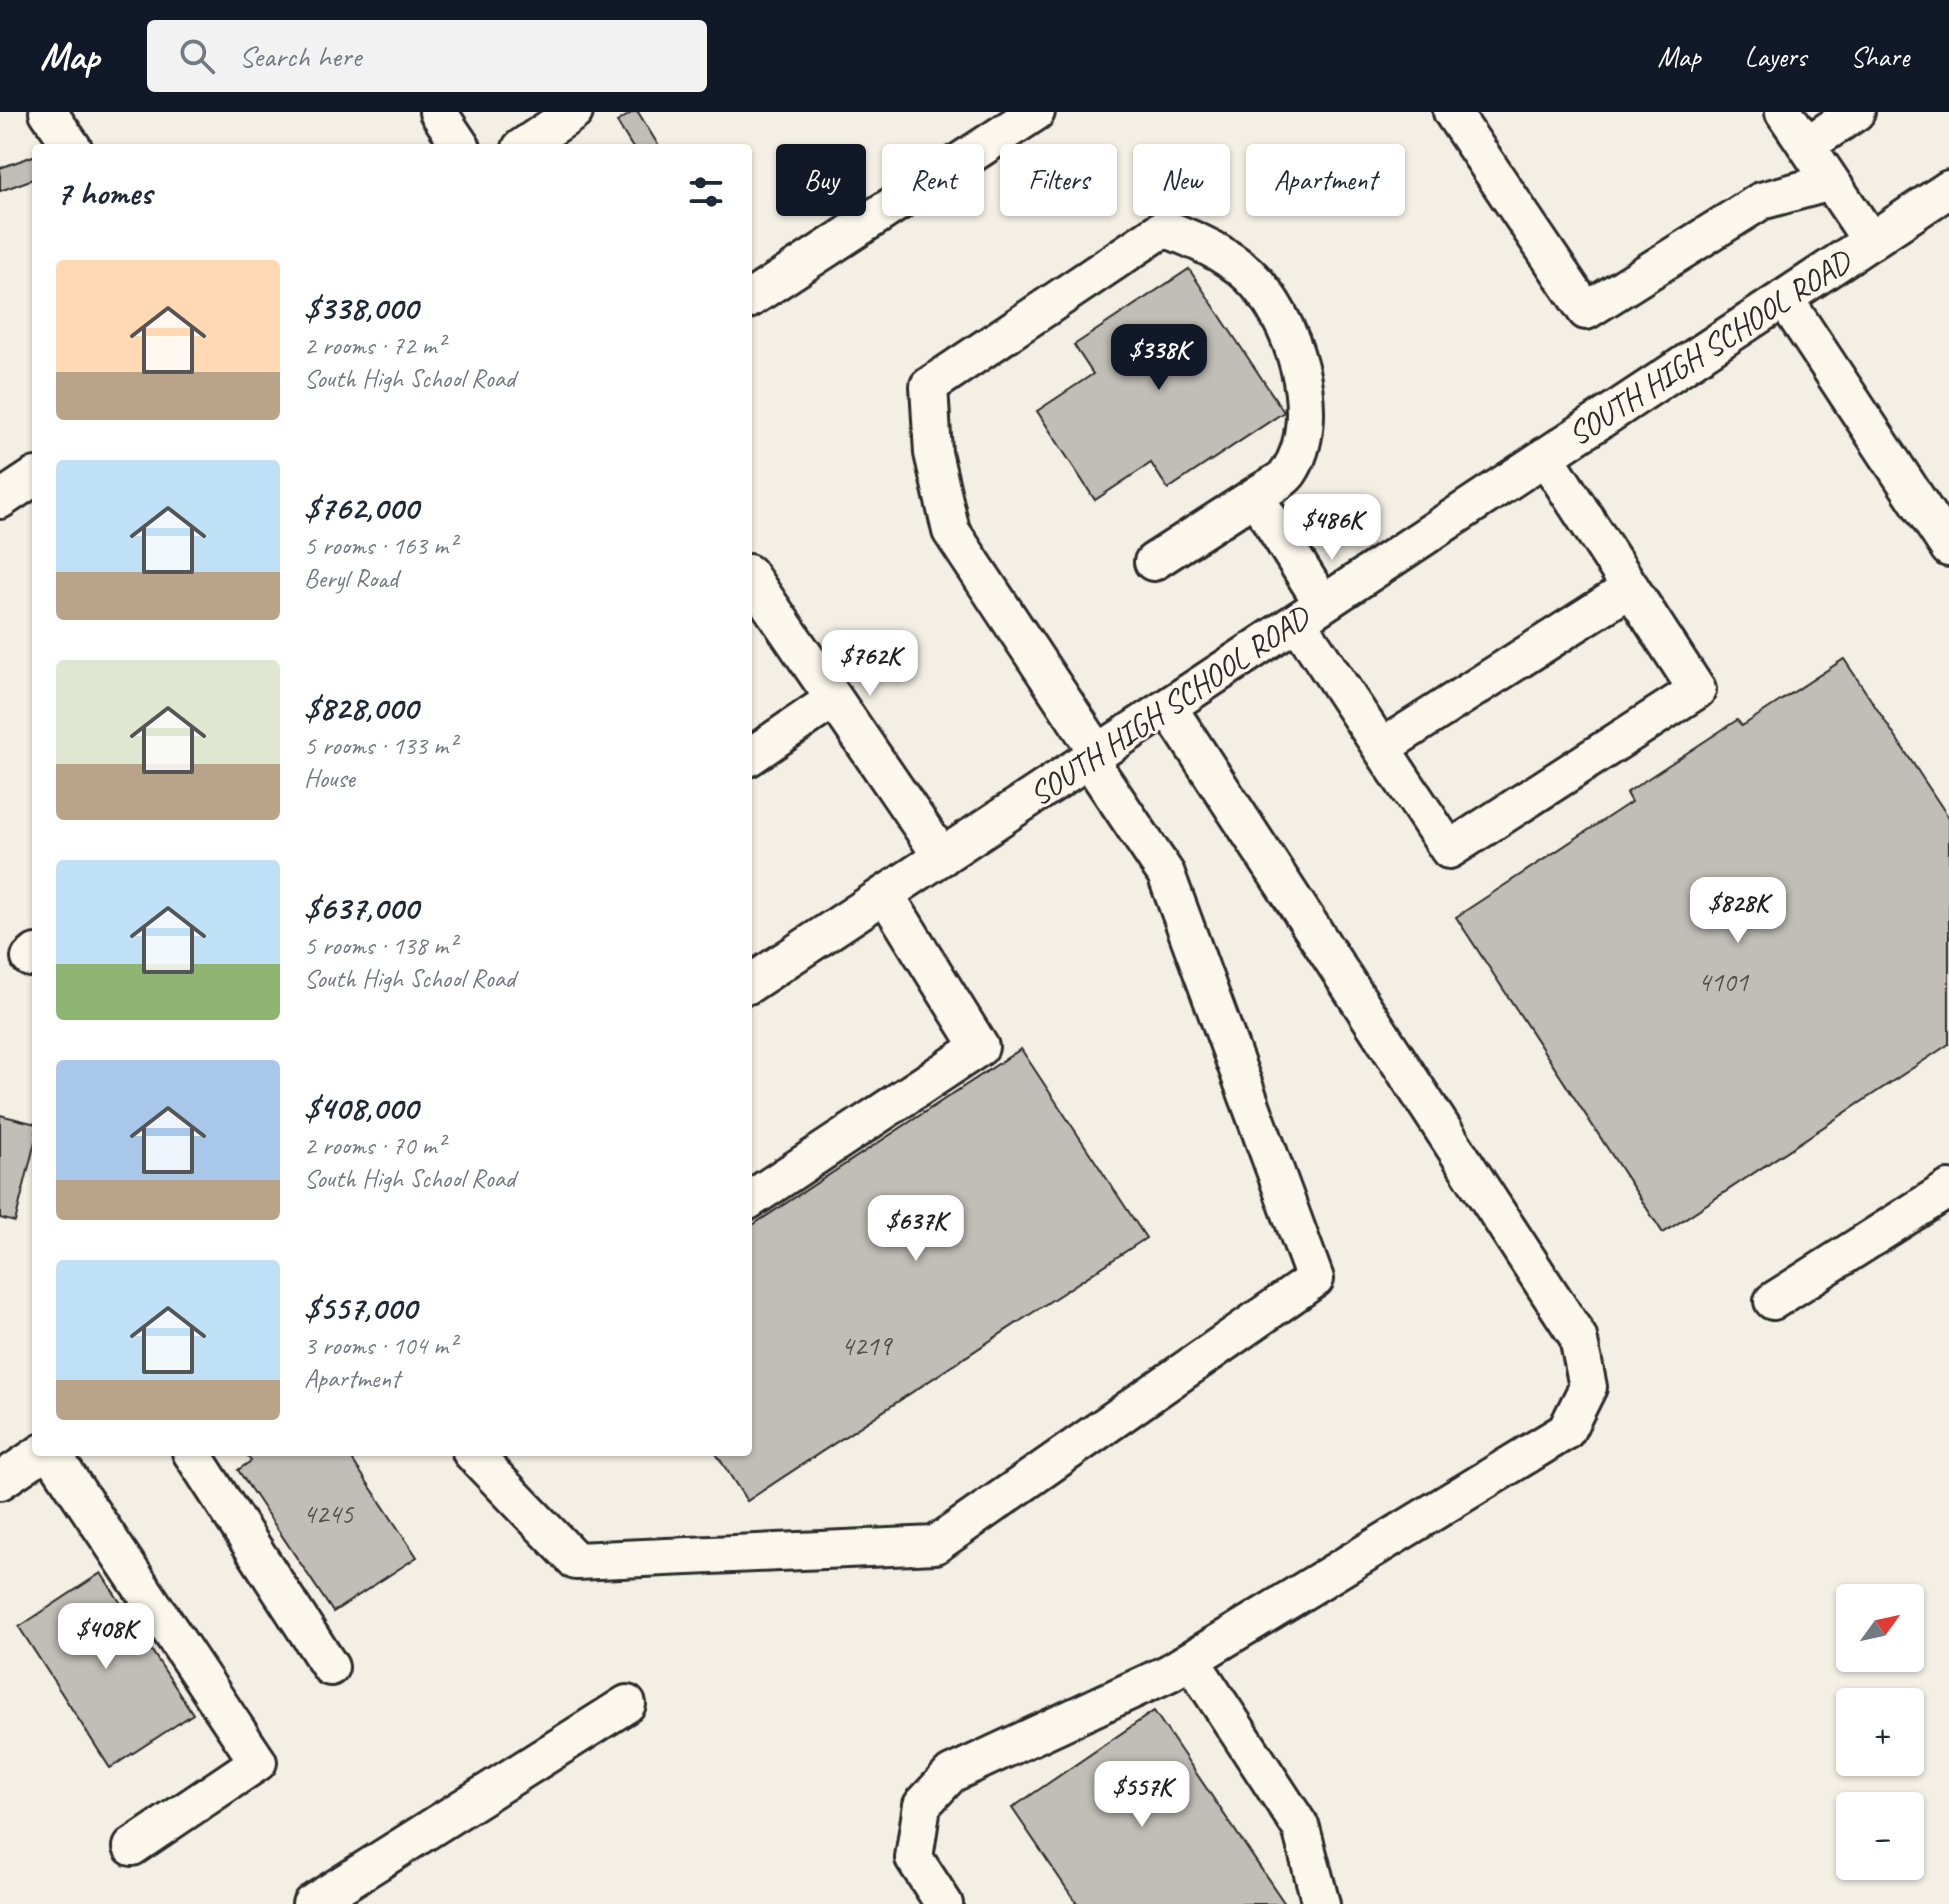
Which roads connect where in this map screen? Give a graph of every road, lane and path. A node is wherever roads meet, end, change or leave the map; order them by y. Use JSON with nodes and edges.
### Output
{"nodes":[{"id":1,"x":48,"y":112,"type":"edge"},
{"id":2,"x":438,"y":112,"type":"edge"},
{"id":3,"x":574,"y":112,"type":"edge"},
{"id":4,"x":1036,"y":112,"type":"edge"},
{"id":5,"x":1452,"y":112,"type":"edge"},
{"id":6,"x":1784,"y":112,"type":"edge"},
{"id":7,"x":1856,"y":112,"type":"edge"},
{"id":8,"x":70,"y":144,"type":"edge"},
{"id":9,"x":459,"y":144,"type":"edge"},
{"id":10,"x":527,"y":144,"type":"edge"},
{"id":11,"x":1807,"y":145,"type":"junction"},
{"id":12,"x":1831,"y":182,"type":"junction"},
{"id":13,"x":1949,"y":189,"type":"edge"},
{"id":14,"x":1871,"y":241,"type":"junction"},
{"id":15,"x":752,"y":297,"type":"edge"},
{"id":16,"x":1784,"y":298,"type":"junction"},
{"id":17,"x":1545,"y":456,"type":"junction"},
{"id":18,"x":32,"y":479,"type":"edge"},
{"id":19,"x":1255,"y":496,"type":"junction"},
{"id":20,"x":0,"y":500,"type":"edge"},
{"id":21,"x":1948,"y":546,"type":"edge"},
{"id":22,"x":1153,"y":562,"type":"dead end"},
{"id":23,"x":752,"y":579,"type":"edge"},
{"id":24,"x":1631,"y":588,"type":"junction"},
{"id":25,"x":1310,"y":613,"type":"junction"},
{"id":26,"x":834,"y":699,"type":"junction"},
{"id":27,"x":1168,"y":707,"type":"junction"},
{"id":28,"x":1381,"y":748,"type":"junction"},
{"id":29,"x":752,"y":755,"type":"edge"},
{"id":30,"x":1094,"y":756,"type":"junction"},
{"id":31,"x":942,"y":857,"type":"junction"},
{"id":32,"x":885,"y":894,"type":"junction"},
{"id":33,"x":752,"y":982,"type":"edge"},
{"id":34,"x":1949,"y":1189,"type":"edge"},
{"id":35,"x":752,"y":1198,"type":"edge"},
{"id":36,"x":1773,"y":1301,"type":"dead end"},
{"id":37,"x":37,"y":1456,"type":"edge"},
{"id":38,"x":54,"y":1456,"type":"edge"},
{"id":39,"x":194,"y":1456,"type":"edge"},
{"id":40,"x":475,"y":1456,"type":"edge"},
{"id":41,"x":0,"y":1481,"type":"edge"},
{"id":42,"x":1191,"y":1660,"type":"junction"},
{"id":43,"x":330,"y":1667,"type":"dead end"},
{"id":44,"x":627,"y":1704,"type":"dead end"},
{"id":45,"x":132,"y":1847,"type":"dead end"},
{"id":46,"x":311,"y":1904,"type":"edge"},
{"id":47,"x":944,"y":1904,"type":"edge"},
{"id":48,"x":1321,"y":1904,"type":"edge"}],
"edges":[{"from":1,"to":8,"type":"street"},
{"from":2,"to":9,"type":"street"},
{"from":3,"to":10,"type":"street"},
{"from":4,"to":15,"type":"street"},
{"from":5,"to":12,"type":"street"},
{"from":6,"to":11,"type":"street"},
{"from":7,"to":11,"type":"street"},
{"from":11,"to":12,"type":"street"},
{"from":12,"to":14,"type":"street"},
{"from":13,"to":14,"type":"street","name":"SOUTH HIGH SCHOOL ROAD"},
{"from":14,"to":16,"type":"street","name":"SOUTH HIGH SCHOOL ROAD"},
{"from":16,"to":17,"type":"street","name":"SOUTH HIGH SCHOOL ROAD"},
{"from":16,"to":21,"type":"street"},
{"from":17,"to":24,"type":"street"},
{"from":17,"to":25,"type":"street","name":"SOUTH HIGH SCHOOL ROAD"},
{"from":18,"to":20,"type":"street"},
{"from":19,"to":22,"type":"street"},
{"from":19,"to":25,"type":"street"},
{"from":19,"to":30,"type":"street"},
{"from":23,"to":26,"type":"street"},
{"from":24,"to":28,"type":"street"},
{"from":24,"to":28,"type":"street"},
{"from":25,"to":27,"type":"street","name":"SOUTH HIGH SCHOOL ROAD"},
{"from":25,"to":28,"type":"street"},
{"from":26,"to":29,"type":"street"},
{"from":26,"to":31,"type":"street"},
{"from":27,"to":30,"type":"street","name":"SOUTH HIGH SCHOOL ROAD"},
{"from":27,"to":42,"type":"street"},
{"from":30,"to":31,"type":"street","name":"SOUTH HIGH SCHOOL ROAD"},
{"from":30,"to":40,"type":"street"},
{"from":31,"to":32,"type":"street","name":"SOUTH HIGH SCHOOL ROAD"},
{"from":32,"to":33,"type":"street","name":"SOUTH HIGH SCHOOL ROAD"},
{"from":32,"to":35,"type":"street"},
{"from":34,"to":36,"type":"street"},
{"from":37,"to":41,"type":"street"},
{"from":38,"to":45,"type":"street"},
{"from":39,"to":43,"type":"street"},
{"from":42,"to":47,"type":"street"},
{"from":42,"to":48,"type":"street"},
{"from":44,"to":46,"type":"street"}]}
